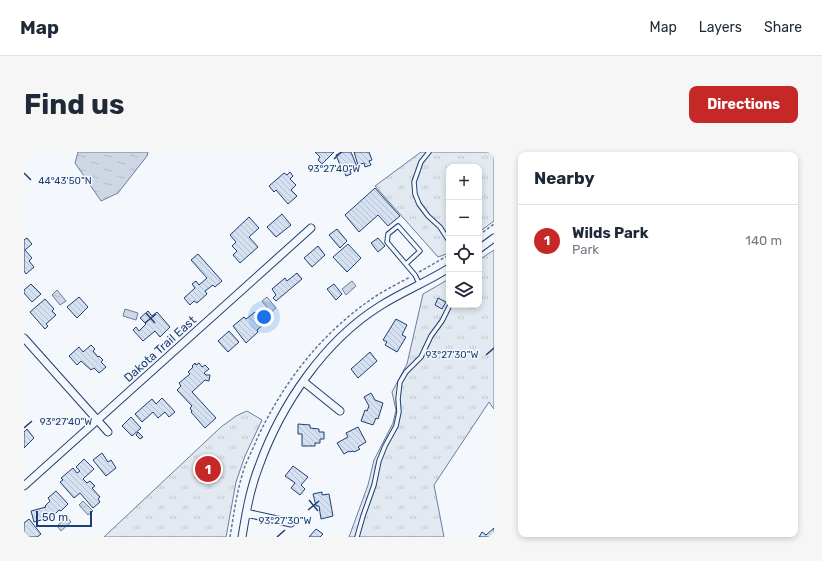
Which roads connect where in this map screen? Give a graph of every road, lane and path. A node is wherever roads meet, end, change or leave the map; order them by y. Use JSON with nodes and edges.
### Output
{"nodes":[{"id":1,"x":429,"y":152,"type":"edge"},
{"id":2,"x":494,"y":224,"type":"edge"},
{"id":3,"x":311,"y":228,"type":"dead end"},
{"id":4,"x":482,"y":233,"type":"edge"},
{"id":5,"x":446,"y":236,"type":"edge"},
{"id":6,"x":494,"y":238,"type":"edge"},
{"id":7,"x":482,"y":247,"type":"edge"},
{"id":8,"x":406,"y":264,"type":"junction"},
{"id":9,"x":446,"y":270,"type":"edge"},
{"id":10,"x":420,"y":284,"type":"junction"},
{"id":11,"x":448,"y":308,"type":"edge"},
{"id":12,"x":24,"y":338,"type":"edge"},
{"id":13,"x":304,"y":382,"type":"junction"},
{"id":14,"x":340,"y":411,"type":"dead end"},
{"id":15,"x":98,"y":420,"type":"junction"},
{"id":16,"x":108,"y":432,"type":"dead end"},
{"id":17,"x":24,"y":486,"type":"edge"},
{"id":18,"x":246,"y":513,"type":"junction"},
{"id":19,"x":291,"y":523,"type":"dead end"},
{"id":20,"x":242,"y":537,"type":"edge"},
{"id":21,"x":357,"y":537,"type":"edge"}],
"edges":[{"from":1,"to":5,"type":"lane"},
{"from":2,"to":4,"type":"path"},
{"from":3,"to":15,"type":"street","name":"Dakota Trail East"},
{"from":6,"to":7,"type":"street"},
{"from":8,"to":8,"type":"lane"},
{"from":8,"to":10,"type":"lane"},
{"from":9,"to":10,"type":"street"},
{"from":10,"to":13,"type":"street"},
{"from":11,"to":21,"type":"lane"},
{"from":12,"to":15,"type":"street"},
{"from":13,"to":14,"type":"street"},
{"from":13,"to":18,"type":"street"},
{"from":15,"to":16,"type":"street"},
{"from":15,"to":17,"type":"street","name":"Dakota Trail East"},
{"from":18,"to":19,"type":"street"},
{"from":18,"to":20,"type":"street"}]}
